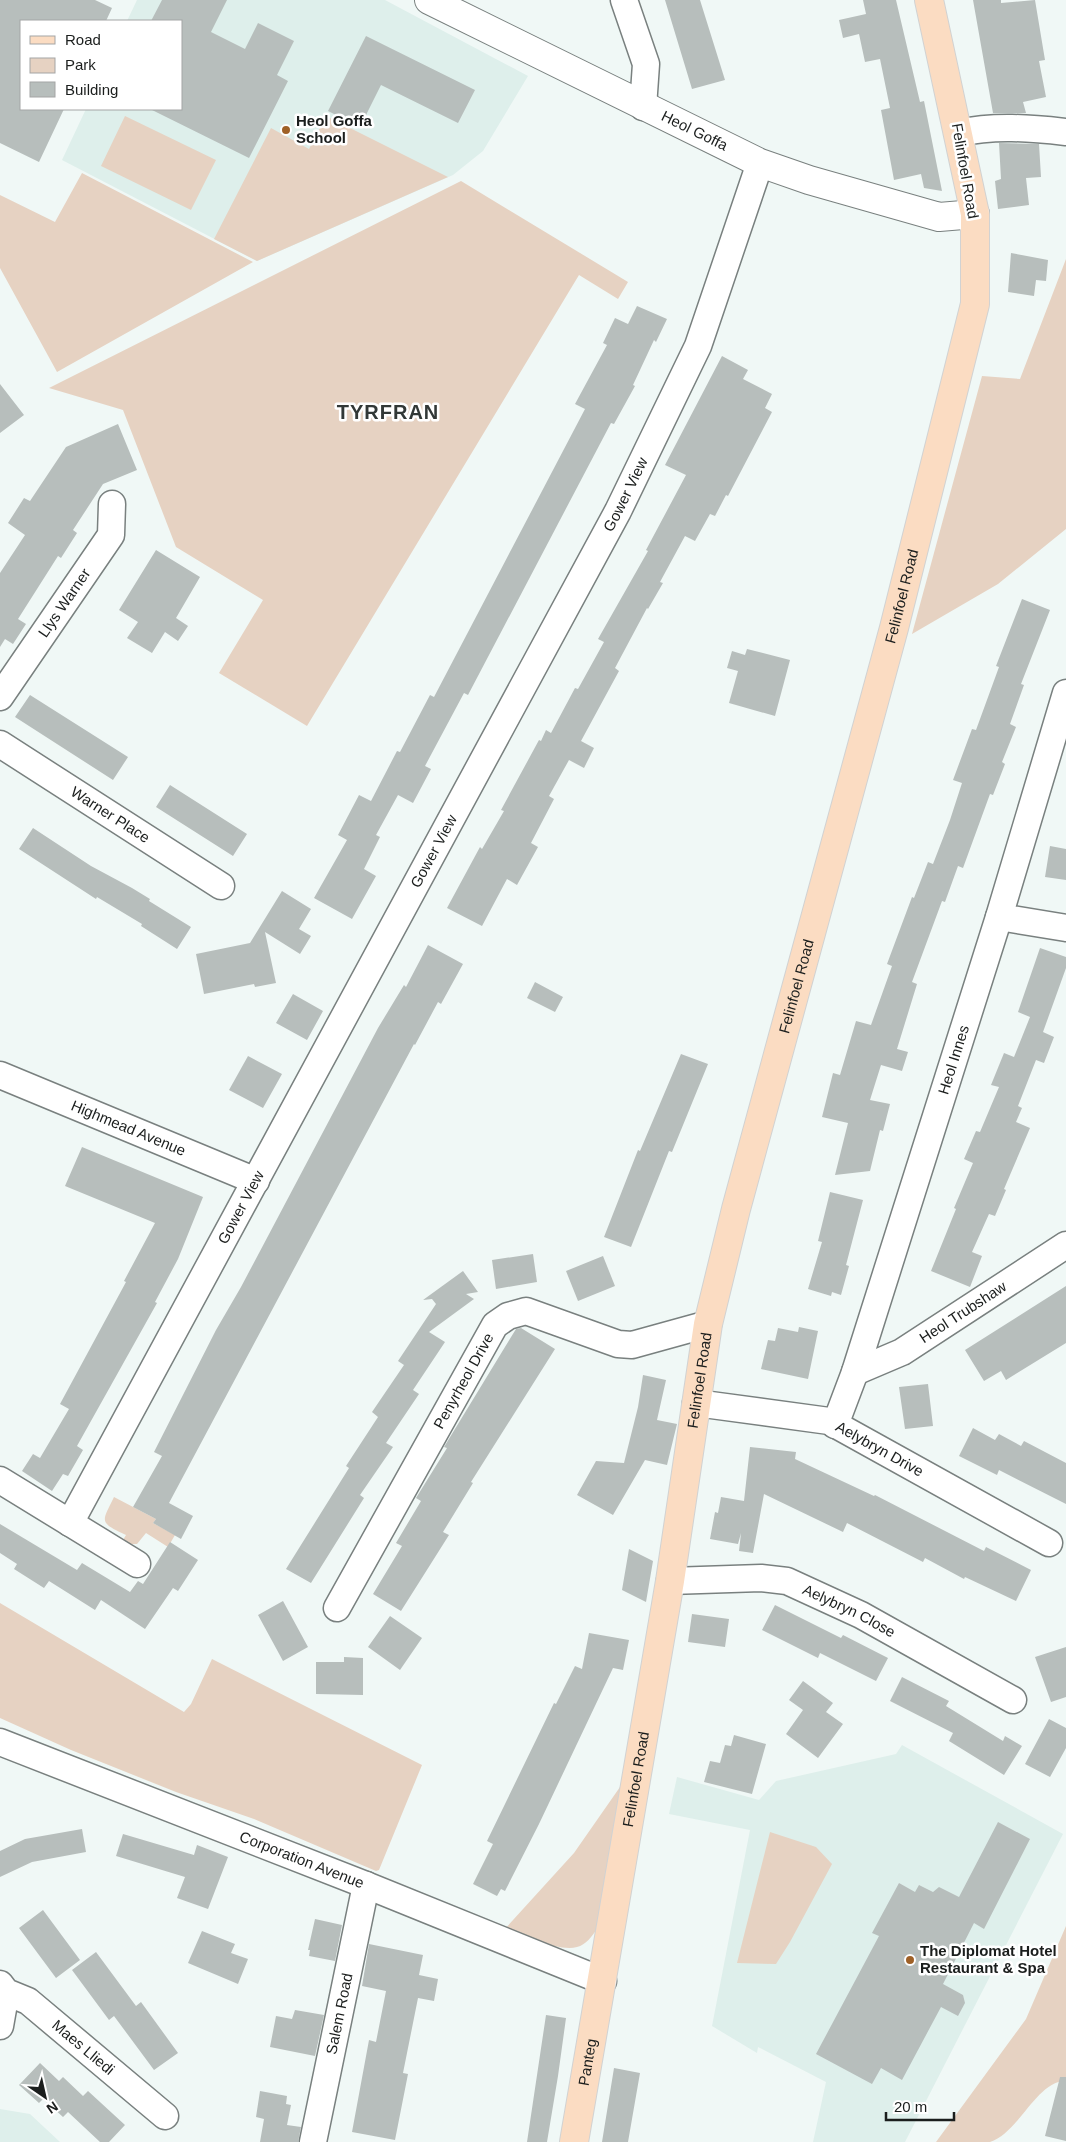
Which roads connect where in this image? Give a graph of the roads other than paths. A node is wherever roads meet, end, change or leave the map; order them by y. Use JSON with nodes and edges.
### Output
{"nodes":[{"id":1,"x":429,"y":0,"type":"edge"},
{"id":2,"x":624,"y":0,"type":"edge"},
{"id":3,"x":929,"y":0,"type":"edge"},
{"id":4,"x":643,"y":107,"type":"junction"},
{"id":5,"x":958,"y":132,"type":"junction"},
{"id":6,"x":1066,"y":132,"type":"edge"},
{"id":7,"x":760,"y":163,"type":"junction"},
{"id":8,"x":975,"y":214,"type":"junction"},
{"id":9,"x":112,"y":504,"type":"dead end"},
{"id":10,"x":1066,"y":693,"type":"edge"},
{"id":11,"x":0,"y":697,"type":"edge"},
{"id":12,"x":0,"y":744,"type":"edge"},
{"id":13,"x":221,"y":886,"type":"dead end"},
{"id":14,"x":999,"y":917,"type":"junction"},
{"id":15,"x":1066,"y":928,"type":"edge"},
{"id":16,"x":0,"y":1075,"type":"edge"},
{"id":17,"x":256,"y":1180,"type":"junction"},
{"id":18,"x":1066,"y":1245,"type":"edge"},
{"id":19,"x":708,"y":1324,"type":"junction"},
{"id":20,"x":856,"y":1372,"type":"junction"},
{"id":21,"x":696,"y":1403,"type":"junction"},
{"id":22,"x":836,"y":1425,"type":"junction"},
{"id":23,"x":0,"y":1480,"type":"edge"},
{"id":24,"x":70,"y":1523,"type":"junction"},
{"id":25,"x":1048,"y":1543,"type":"dead end"},
{"id":26,"x":137,"y":1564,"type":"dead end"},
{"id":27,"x":670,"y":1581,"type":"junction"},
{"id":28,"x":337,"y":1608,"type":"dead end"},
{"id":29,"x":1013,"y":1700,"type":"dead end"},
{"id":30,"x":0,"y":1742,"type":"edge"},
{"id":31,"x":366,"y":1885,"type":"junction"},
{"id":32,"x":603,"y":1981,"type":"junction"},
{"id":33,"x":3,"y":1988,"type":"edge"},
{"id":34,"x":0,"y":2026,"type":"edge"},
{"id":35,"x":165,"y":2116,"type":"dead end"},
{"id":36,"x":313,"y":2142,"type":"edge"},
{"id":37,"x":574,"y":2142,"type":"edge"}],
"edges":[{"from":1,"to":4,"type":"street","name":"Heol Goffa"},
{"from":2,"to":4,"type":"street"},
{"from":3,"to":5,"type":"main road","name":"Felinfoel Road"},
{"from":4,"to":7,"type":"street","name":"Heol Goffa"},
{"from":5,"to":6,"type":"street"},
{"from":5,"to":8,"type":"main road","name":"Felinfoel Road"},
{"from":7,"to":8,"type":"street","name":"Heol Goffa"},
{"from":7,"to":17,"type":"street","name":"Gower View"},
{"from":8,"to":19,"type":"main road","name":"Felinfoel Road"},
{"from":9,"to":11,"type":"street","name":"Llys Warner"},
{"from":10,"to":14,"type":"street","name":"Heol Innes"},
{"from":12,"to":13,"type":"street","name":"Warner Place"},
{"from":14,"to":15,"type":"street"},
{"from":14,"to":20,"type":"street","name":"Heol Innes"},
{"from":16,"to":17,"type":"street","name":"Highmead Avenue"},
{"from":17,"to":24,"type":"street","name":"Gower View"},
{"from":18,"to":20,"type":"street","name":"Heol Trubshaw"},
{"from":19,"to":21,"type":"main road","name":"Felinfoel Road"},
{"from":19,"to":28,"type":"street","name":"Penyrheol Drive"},
{"from":20,"to":22,"type":"street","name":"Heol Innes"},
{"from":21,"to":22,"type":"street","name":"Aelybryn Drive"},
{"from":21,"to":27,"type":"main road","name":"Felinfoel Road"},
{"from":22,"to":25,"type":"street","name":"Aelybryn Drive"},
{"from":23,"to":24,"type":"street"},
{"from":24,"to":26,"type":"street"},
{"from":27,"to":29,"type":"street","name":"Aelybryn Close"},
{"from":27,"to":32,"type":"main road","name":"Felinfoel Road"},
{"from":30,"to":31,"type":"street","name":"Corporation Avenue"},
{"from":31,"to":32,"type":"street","name":"Corporation Avenue"},
{"from":31,"to":36,"type":"street","name":"Salem Road"},
{"from":32,"to":37,"type":"main road","name":"Panteg"},
{"from":33,"to":34,"type":"street"},
{"from":33,"to":35,"type":"street","name":"Maes Lliedi"}]}
